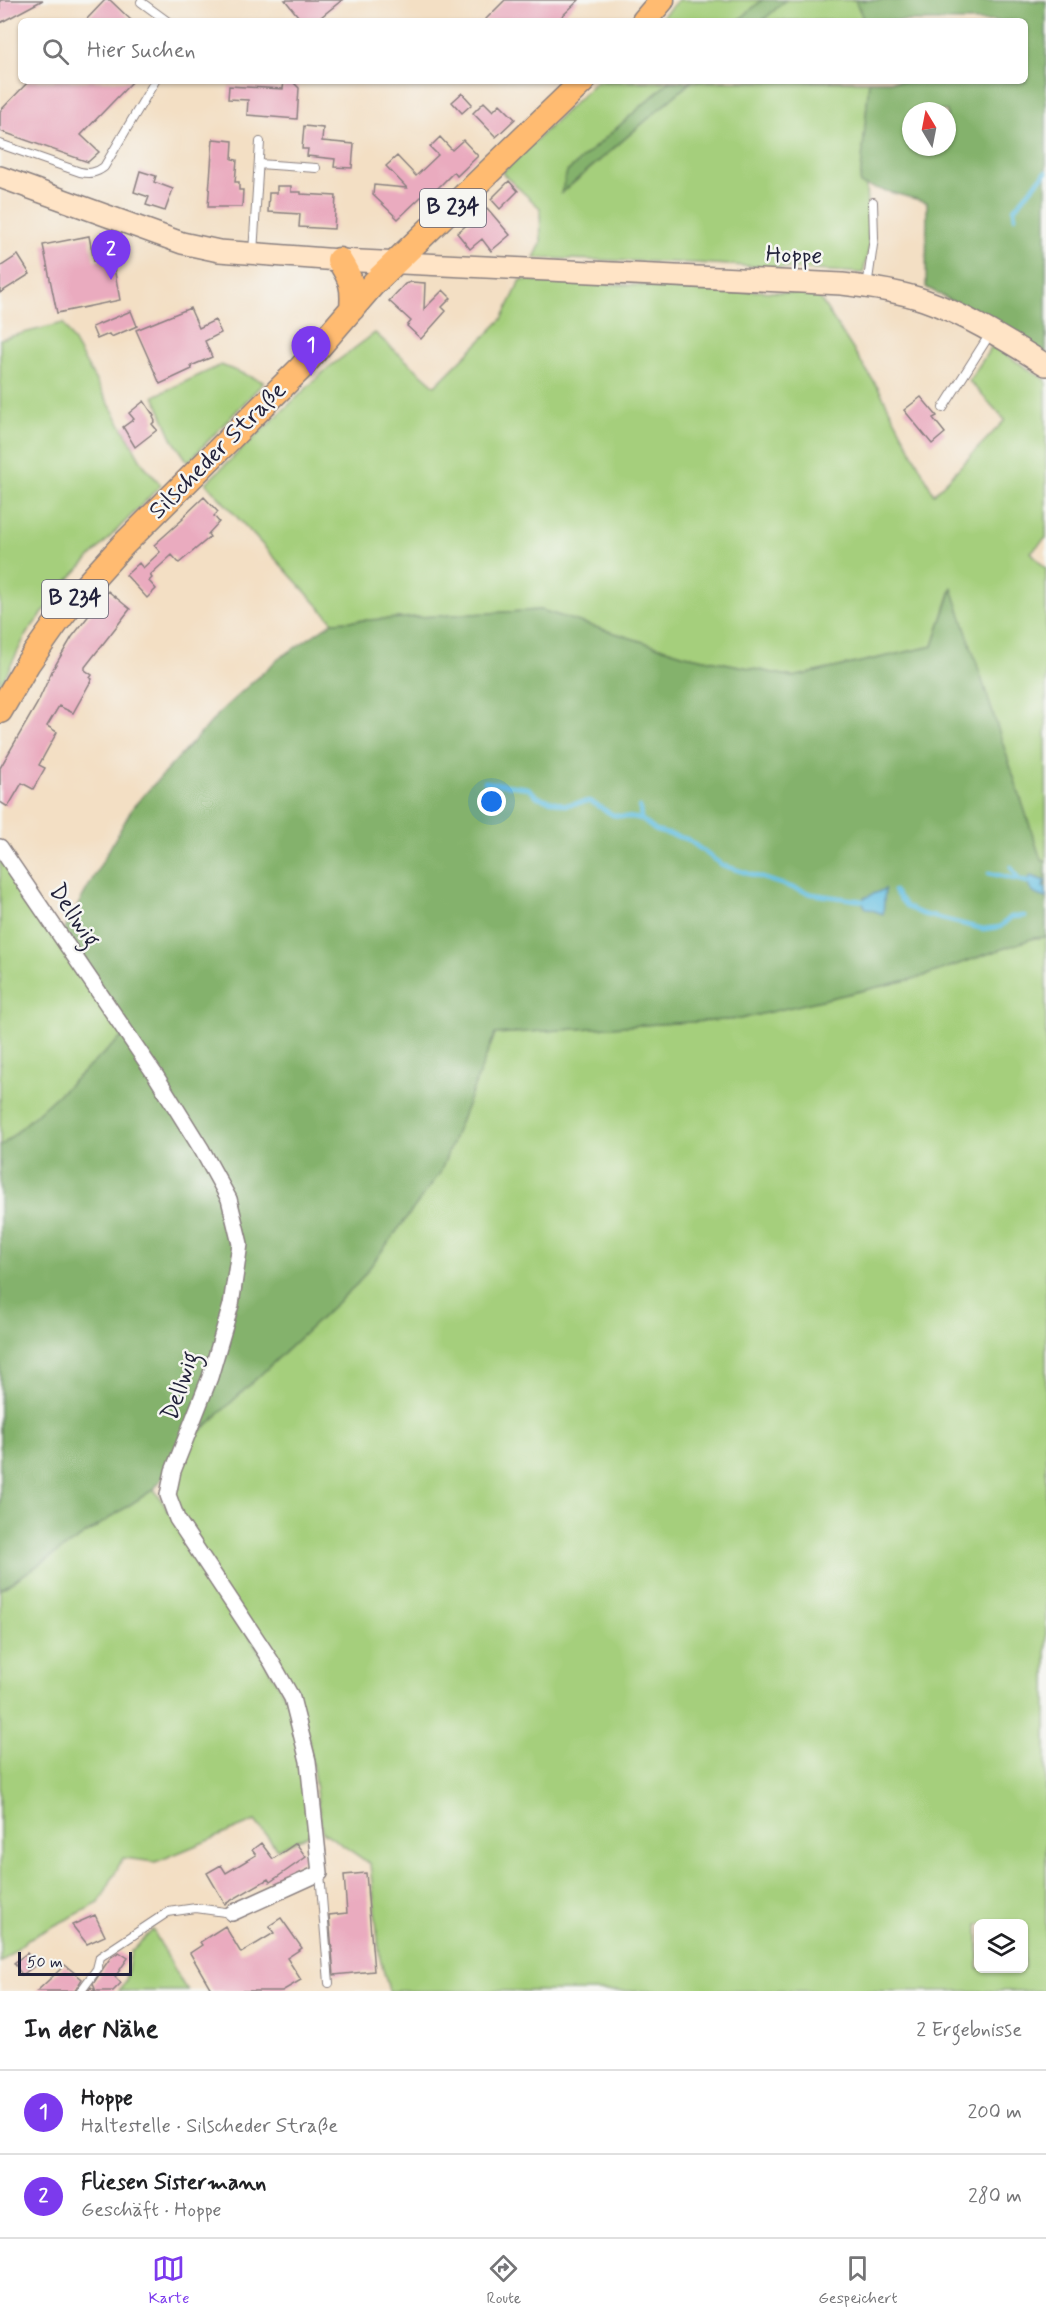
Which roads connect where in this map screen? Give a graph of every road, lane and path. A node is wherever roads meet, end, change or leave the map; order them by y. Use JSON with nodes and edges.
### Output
{"nodes":[{"id":1,"x":662,"y":0,"type":"edge"},
{"id":2,"x":141,"y":2,"type":"dead end"},
{"id":3,"x":163,"y":18,"type":"edge"},
{"id":4,"x":647,"y":18,"type":"edge"},
{"id":5,"x":153,"y":84,"type":"edge"},
{"id":6,"x":580,"y":84,"type":"edge"},
{"id":7,"x":260,"y":142,"type":"dead end"},
{"id":8,"x":0,"y":144,"type":"edge"},
{"id":9,"x":259,"y":164,"type":"junction"},
{"id":10,"x":316,"y":168,"type":"dead end"},
{"id":11,"x":0,"y":177,"type":"edge"},
{"id":12,"x":873,"y":202,"type":"dead end"},
{"id":13,"x":253,"y":254,"type":"junction"},
{"id":14,"x":339,"y":260,"type":"junction"},
{"id":15,"x":395,"y":262,"type":"junction"},
{"id":16,"x":867,"y":287,"type":"junction"},
{"id":17,"x":352,"y":309,"type":"junction"},
{"id":18,"x":991,"y":333,"type":"junction"},
{"id":19,"x":1046,"y":365,"type":"edge"},
{"id":20,"x":943,"y":408,"type":"dead end"},
{"id":21,"x":0,"y":711,"type":"edge"},
{"id":22,"x":0,"y":847,"type":"edge"},
{"id":23,"x":320,"y":1873,"type":"junction"},
{"id":24,"x":232,"y":1913,"type":"joint"},
{"id":25,"x":329,"y":1983,"type":"dead end"},
{"id":26,"x":81,"y":1991,"type":"edge"}],
"edges":[{"from":1,"to":4,"type":"main road"},
{"from":2,"to":3,"type":"lane"},
{"from":5,"to":8,"type":"lane"},
{"from":6,"to":15,"type":"main road","name":"Silscheder Straße","number":"B 234"},
{"from":7,"to":9,"type":"lane"},
{"from":9,"to":10,"type":"lane"},
{"from":9,"to":13,"type":"lane"},
{"from":11,"to":13,"type":"main road","name":"Hoppe"},
{"from":12,"to":16,"type":"lane"},
{"from":13,"to":14,"type":"main road","name":"Hoppe"},
{"from":14,"to":15,"type":"main road","name":"Hoppe"},
{"from":14,"to":17,"type":"main road"},
{"from":15,"to":16,"type":"main road","name":"Hoppe"},
{"from":15,"to":17,"type":"main road","name":"Silscheder Straße","number":"B 234"},
{"from":16,"to":18,"type":"main road","name":"Hoppe"},
{"from":17,"to":21,"type":"main road","name":"Silscheder Straße","number":"B 234"},
{"from":18,"to":19,"type":"main road","name":"Hoppe"},
{"from":18,"to":20,"type":"lane"},
{"from":22,"to":23,"type":"street","name":"Dellwig"},
{"from":23,"to":24,"type":"street"},
{"from":23,"to":25,"type":"lane"},
{"from":24,"to":26,"type":"lane"}]}
